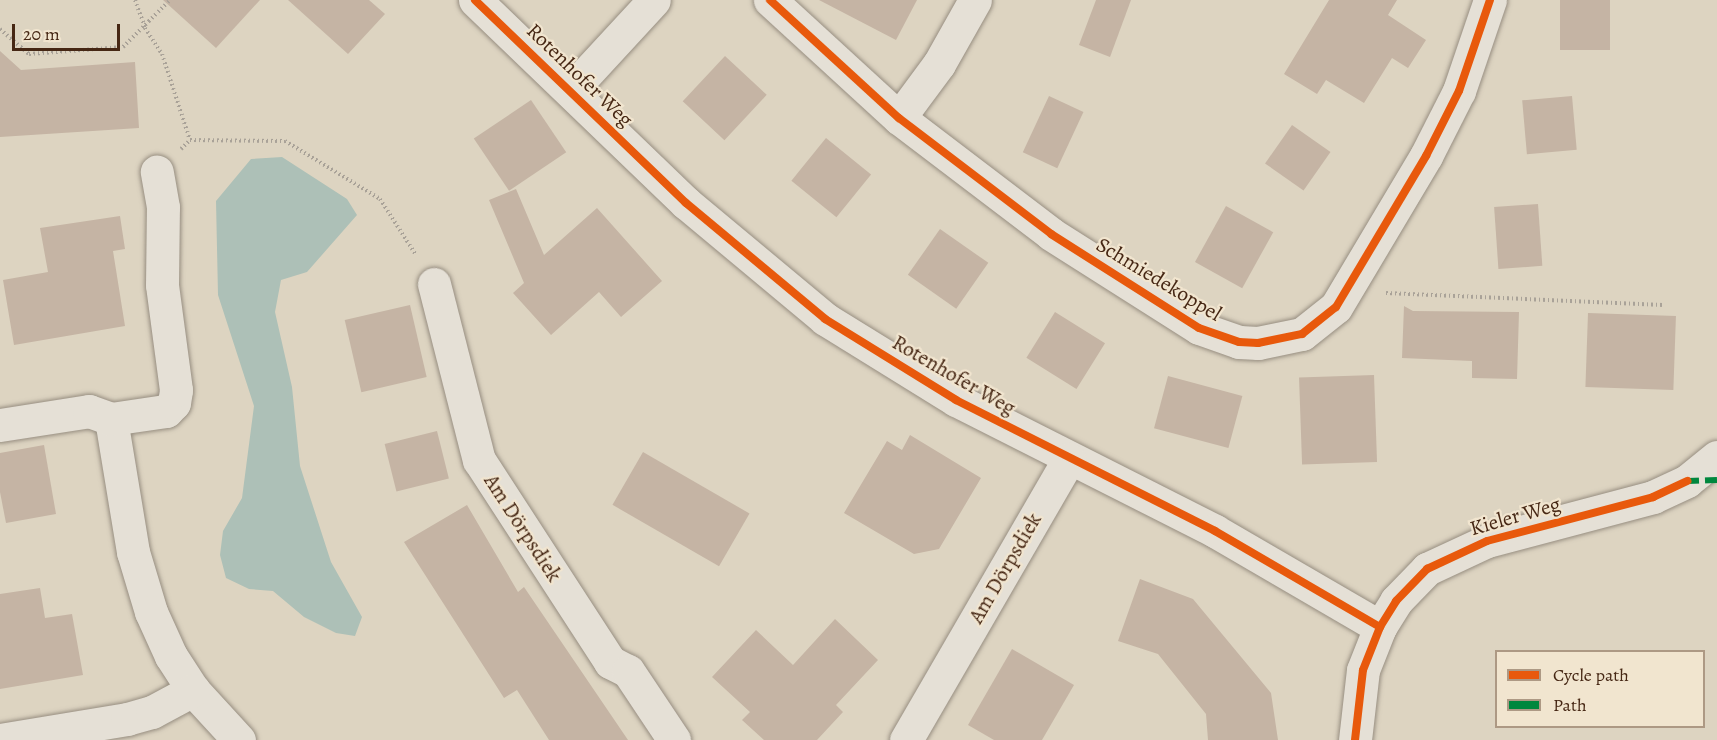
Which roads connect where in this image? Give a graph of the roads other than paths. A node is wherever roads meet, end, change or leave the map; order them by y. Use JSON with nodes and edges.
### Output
{"nodes":[{"id":1,"x":475,"y":0,"type":"edge"},
{"id":2,"x":654,"y":0,"type":"edge"},
{"id":3,"x":770,"y":0,"type":"edge"},
{"id":4,"x":975,"y":0,"type":"edge"},
{"id":5,"x":1490,"y":0,"type":"edge"},
{"id":6,"x":571,"y":90,"type":"junction"},
{"id":7,"x":899,"y":118,"type":"junction"},
{"id":8,"x":157,"y":172,"type":"dead end"},
{"id":9,"x":434,"y":284,"type":"road end"},
{"id":10,"x":111,"y":419,"type":"junction"},
{"id":11,"x":0,"y":425,"type":"edge"},
{"id":12,"x":1717,"y":457,"type":"edge"},
{"id":13,"x":1068,"y":459,"type":"junction"},
{"id":14,"x":1380,"y":627,"type":"junction"},
{"id":15,"x":193,"y":690,"type":"junction"},
{"id":16,"x":0,"y":740,"type":"edge"},
{"id":17,"x":239,"y":740,"type":"edge"},
{"id":18,"x":674,"y":740,"type":"edge"},
{"id":19,"x":906,"y":740,"type":"edge"},
{"id":20,"x":1355,"y":740,"type":"edge"}],
"edges":[{"from":1,"to":6,"type":"street","name":"Rotenhofer Weg"},
{"from":2,"to":6,"type":"street"},
{"from":3,"to":7,"type":"street","name":"Schmiedekoppel"},
{"from":4,"to":7,"type":"street"},
{"from":5,"to":7,"type":"street","name":"Schmiedekoppel"},
{"from":6,"to":13,"type":"street","name":"Rotenhofer Weg"},
{"from":8,"to":10,"type":"street"},
{"from":9,"to":18,"type":"street","name":"Am Dörpsdiek"},
{"from":10,"to":11,"type":"street"},
{"from":10,"to":15,"type":"street"},
{"from":12,"to":14,"type":"street","name":"Kieler Weg"},
{"from":13,"to":14,"type":"street","name":"Rotenhofer Weg"},
{"from":13,"to":19,"type":"street","name":"Am Dörpsdiek"},
{"from":14,"to":20,"type":"street"},
{"from":15,"to":16,"type":"street"},
{"from":15,"to":17,"type":"street"}]}
